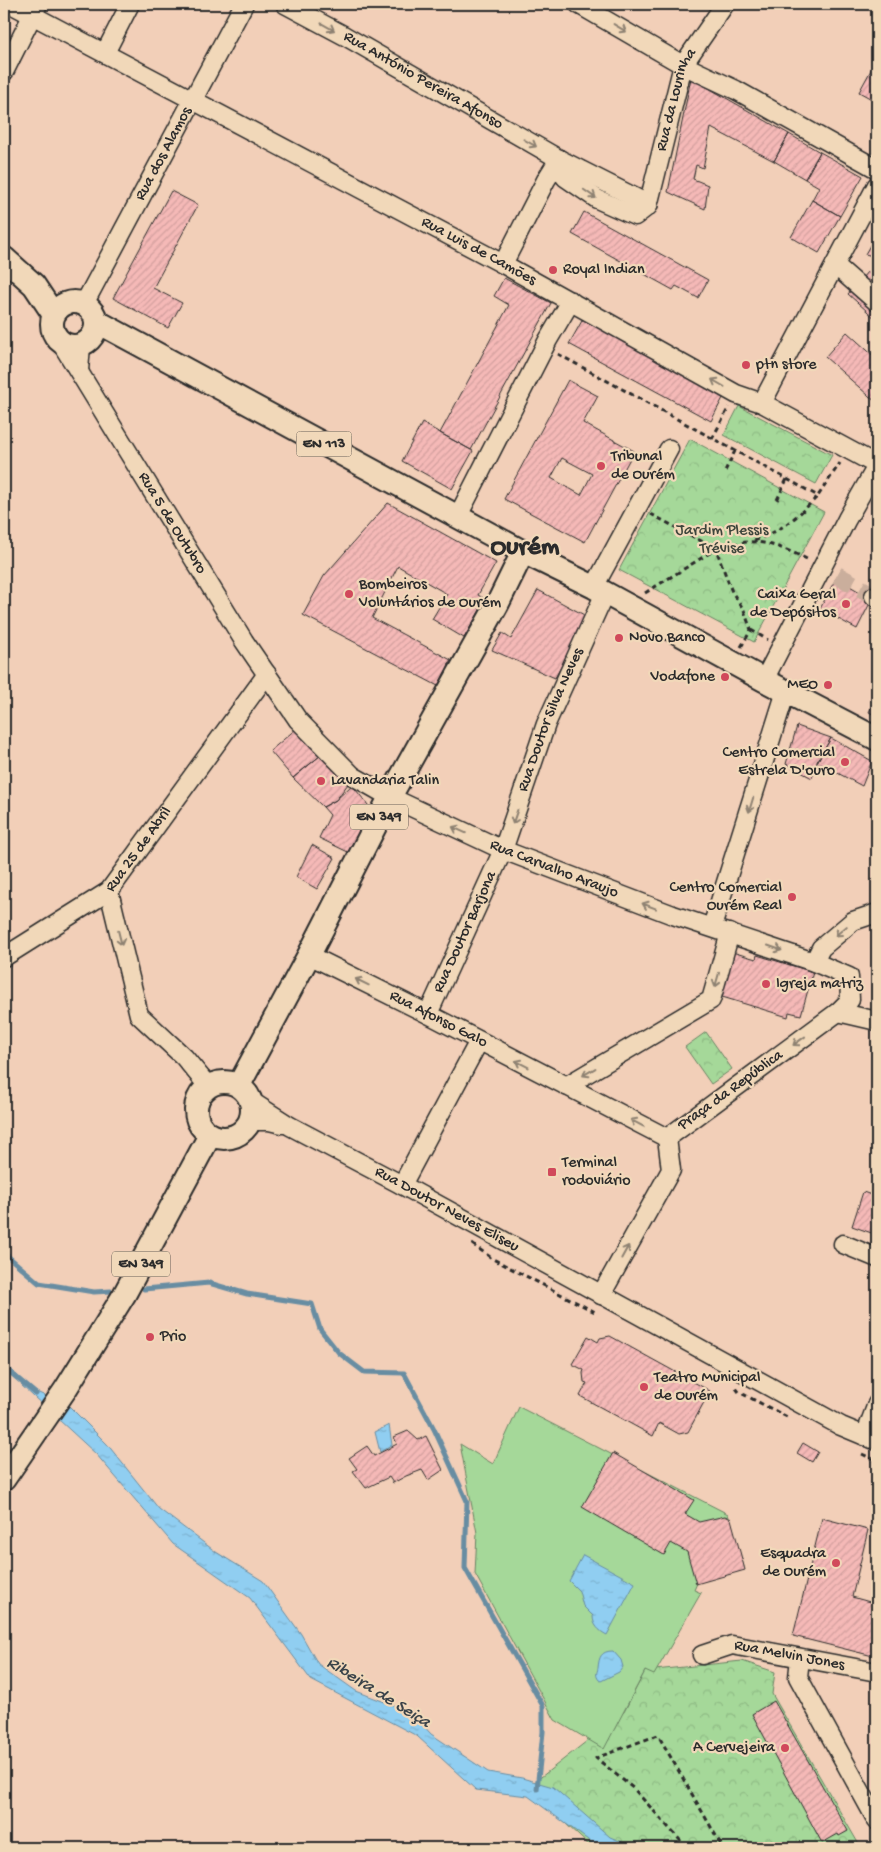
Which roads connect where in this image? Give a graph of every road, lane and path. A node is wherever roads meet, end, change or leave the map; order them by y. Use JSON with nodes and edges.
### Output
{"nodes":[{"id":1,"x":11,"y":4,"type":"edge"},
{"id":2,"x":130,"y":4,"type":"edge"},
{"id":3,"x":244,"y":4,"type":"edge"},
{"id":4,"x":285,"y":4,"type":"edge"},
{"id":5,"x":578,"y":4,"type":"edge"},
{"id":6,"x":725,"y":4,"type":"edge"},
{"id":7,"x":35,"y":9,"type":"edge"},
{"id":8,"x":105,"y":53,"type":"junction"},
{"id":9,"x":683,"y":65,"type":"junction"},
{"id":10,"x":4,"y":72,"type":"edge"},
{"id":11,"x":193,"y":100,"type":"junction"},
{"id":12,"x":559,"y":160,"type":"junction"},
{"id":13,"x":877,"y":169,"type":"edge"},
{"id":14,"x":877,"y":185,"type":"edge"},
{"id":15,"x":648,"y":206,"type":"joint"},
{"id":16,"x":4,"y":258,"type":"edge"},
{"id":17,"x":503,"y":264,"type":"junction"},
{"id":18,"x":835,"y":265,"type":"junction"},
{"id":19,"x":571,"y":301,"type":"junction"},
{"id":20,"x":877,"y":302,"type":"edge"},
{"id":21,"x":76,"y":324,"type":"junction"},
{"id":22,"x":545,"y":346,"type":"junction"},
{"id":23,"x":731,"y":402,"type":"dead end"},
{"id":24,"x":762,"y":403,"type":"junction"},
{"id":25,"x":712,"y":439,"type":"junction"},
{"id":26,"x":669,"y":449,"type":"dead end"},
{"id":27,"x":735,"y":451,"type":"junction"},
{"id":28,"x":842,"y":461,"type":"dead end"},
{"id":29,"x":877,"y":465,"type":"edge"},
{"id":30,"x":725,"y":471,"type":"dead end"},
{"id":31,"x":787,"y":479,"type":"junction"},
{"id":32,"x":818,"y":496,"type":"junction"},
{"id":33,"x":777,"y":500,"type":"dead end"},
{"id":34,"x":637,"y":507,"type":"junction"},
{"id":35,"x":458,"y":516,"type":"junction"},
{"id":36,"x":752,"y":542,"type":"junction"},
{"id":37,"x":716,"y":549,"type":"junction"},
{"id":38,"x":523,"y":552,"type":"junction"},
{"id":39,"x":830,"y":571,"type":"junction"},
{"id":40,"x":599,"y":590,"type":"junction"},
{"id":41,"x":632,"y":608,"type":"junction"},
{"id":42,"x":732,"y":662,"type":"junction"},
{"id":43,"x":267,"y":674,"type":"junction"},
{"id":44,"x":764,"y":680,"type":"junction"},
{"id":45,"x":786,"y":691,"type":"junction"},
{"id":46,"x":877,"y":739,"type":"edge"},
{"id":47,"x":390,"y":797,"type":"junction"},
{"id":48,"x":503,"y":850,"type":"junction"},
{"id":49,"x":109,"y":891,"type":"junction"},
{"id":50,"x":877,"y":913,"type":"edge"},
{"id":51,"x":712,"y":927,"type":"junction"},
{"id":52,"x":730,"y":933,"type":"junction"},
{"id":53,"x":309,"y":955,"type":"junction"},
{"id":54,"x":4,"y":957,"type":"edge"},
{"id":55,"x":814,"y":962,"type":"junction"},
{"id":56,"x":838,"y":1012,"type":"junction"},
{"id":57,"x":428,"y":1014,"type":"junction"},
{"id":58,"x":877,"y":1021,"type":"edge"},
{"id":59,"x":479,"y":1041,"type":"junction"},
{"id":60,"x":208,"y":1086,"type":"junction"},
{"id":61,"x":566,"y":1086,"type":"junction"},
{"id":62,"x":247,"y":1102,"type":"junction"},
{"id":63,"x":210,"y":1135,"type":"junction"},
{"id":64,"x":667,"y":1138,"type":"junction"},
{"id":65,"x":402,"y":1185,"type":"junction"},
{"id":66,"x":843,"y":1244,"type":"dead end"},
{"id":67,"x":877,"y":1258,"type":"edge"},
{"id":68,"x":601,"y":1295,"type":"junction"},
{"id":69,"x":877,"y":1404,"type":"edge"},
{"id":70,"x":871,"y":1439,"type":"edge"},
{"id":71,"x":4,"y":1479,"type":"edge"},
{"id":72,"x":702,"y":1655,"type":"dead end"},
{"id":73,"x":800,"y":1658,"type":"junction"},
{"id":74,"x":877,"y":1672,"type":"edge"},
{"id":75,"x":877,"y":1821,"type":"edge"},
{"id":76,"x":687,"y":1848,"type":"edge"},
{"id":77,"x":723,"y":1848,"type":"edge"}],
"edges":[{"from":1,"to":7,"type":"street","name":"Rua Luis de Camões"},
{"from":2,"to":8,"type":"street"},
{"from":3,"to":11,"type":"street","name":"Rua dos Alamos"},
{"from":4,"to":12,"type":"street","name":"Rua António Pereira Afonso","one_way":true},
{"from":5,"to":9,"type":"street","one_way":true},
{"from":6,"to":9,"type":"street","name":"Rua da Lourinha"},
{"from":7,"to":8,"type":"street","name":"Rua Luis de Camões"},
{"from":7,"to":10,"type":"street"},
{"from":8,"to":11,"type":"street","name":"Rua Luis de Camões"},
{"from":9,"to":13,"type":"street"},
{"from":9,"to":15,"type":"street","name":"Rua da Lourinha"},
{"from":11,"to":17,"type":"street","name":"Rua Luis de Camões"},
{"from":11,"to":21,"type":"street","name":"Rua dos Alamos"},
{"from":12,"to":15,"type":"street","name":"Rua António Pereira Afonso"},
{"from":12,"to":17,"type":"street"},
{"from":14,"to":18,"type":"street"},
{"from":16,"to":21,"type":"main road"},
{"from":17,"to":19,"type":"street","name":"Rua Luis de Camões"},
{"from":18,"to":20,"type":"street"},
{"from":18,"to":24,"type":"street"},
{"from":19,"to":22,"type":"street"},
{"from":24,"to":19,"type":"street","name":"Rua Luis de Camões","one_way":true},
{"from":21,"to":35,"type":"main road","number":"EN 113"},
{"from":21,"to":43,"type":"street","name":"Rua 5 de Outubro"},
{"from":22,"to":25,"type":"path"},
{"from":22,"to":35,"type":"street"},
{"from":23,"to":25,"type":"path"},
{"from":24,"to":29,"type":"street","name":"Rua Luis de Camões"},
{"from":25,"to":27,"type":"path"},
{"from":26,"to":34,"type":"street","name":"Rua Doutor Silva Neves"},
{"from":27,"to":30,"type":"path"},
{"from":27,"to":31,"type":"path"},
{"from":28,"to":32,"type":"path"},
{"from":29,"to":39,"type":"street"},
{"from":31,"to":32,"type":"path"},
{"from":31,"to":33,"type":"path"},
{"from":32,"to":36,"type":"path"},
{"from":34,"to":37,"type":"path"},
{"from":34,"to":40,"type":"street","name":"Rua Doutor Silva Neves"},
{"from":35,"to":38,"type":"main road","number":"EN 113"},
{"from":36,"to":37,"type":"path"},
{"from":36,"to":39,"type":"path"},
{"from":37,"to":41,"type":"path"},
{"from":37,"to":42,"type":"path"},
{"from":38,"to":40,"type":"main road","number":"EN 113"},
{"from":38,"to":47,"type":"main road","number":"EN 349"},
{"from":39,"to":44,"type":"street"},
{"from":40,"to":41,"type":"main road","number":"EN 113"},
{"from":40,"to":48,"type":"street","name":"Rua Doutor Silva Neves","one_way":true},
{"from":41,"to":42,"type":"main road","number":"EN 113"},
{"from":42,"to":44,"type":"main road","number":"EN 113"},
{"from":43,"to":47,"type":"street","name":"Rua Carvalho Araujo"},
{"from":43,"to":49,"type":"street","name":"Rua 25 de Abril"},
{"from":44,"to":45,"type":"main road","number":"EN 113"},
{"from":45,"to":46,"type":"main road","number":"EN 113"},
{"from":45,"to":51,"type":"street","one_way":true},
{"from":48,"to":47,"type":"street","name":"Rua Carvalho Araujo","one_way":true},
{"from":47,"to":53,"type":"main road","number":"EN 349"},
{"from":51,"to":48,"type":"street","name":"Rua Carvalho Araujo","one_way":true},
{"from":48,"to":57,"type":"street","name":"Rua Doutor Barjona"},
{"from":49,"to":54,"type":"street"},
{"from":49,"to":60,"type":"street","name":"Rua 25 de Abril","one_way":true},
{"from":50,"to":55,"type":"street","one_way":true},
{"from":51,"to":52,"type":"street","name":"Rua Carvalho Araujo"},
{"from":52,"to":55,"type":"street","name":"Rua Carvalho Araujo","one_way":true},
{"from":52,"to":61,"type":"street","one_way":true},
{"from":57,"to":53,"type":"street","name":"Rua Afonso Galo","one_way":true},
{"from":53,"to":62,"type":"main road","number":"EN 349"},
{"from":55,"to":56,"type":"street","name":"Rua Carvalho Araujo"},
{"from":56,"to":58,"type":"street"},
{"from":56,"to":64,"type":"street","name":"Praça da República","one_way":true},
{"from":57,"to":59,"type":"street","name":"Rua Afonso Galo"},
{"from":61,"to":59,"type":"street","name":"Rua Afonso Galo","one_way":true},
{"from":59,"to":65,"type":"street"},
{"from":60,"to":62,"type":"main road"},
{"from":60,"to":63,"type":"main road"},
{"from":64,"to":61,"type":"street","name":"Praça da República","one_way":true},
{"from":62,"to":63,"type":"main road","number":"EN 349"},
{"from":62,"to":65,"type":"street","name":"Rua Doutor Neves Eliseu"},
{"from":63,"to":71,"type":"main road","number":"EN 349"},
{"from":68,"to":64,"type":"street","one_way":true},
{"from":65,"to":68,"type":"street","name":"Rua Doutor Neves Eliseu"},
{"from":66,"to":67,"type":"street"},
{"from":68,"to":70,"type":"street","name":"Rua Doutor Neves Eliseu"},
{"from":69,"to":70,"type":"street"},
{"from":72,"to":73,"type":"street","name":"Rua Melvin Jones"},
{"from":73,"to":74,"type":"street","name":"Rua Melvin Jones"},
{"from":73,"to":75,"type":"street"},
{"from":76,"to":77,"type":"path"}]}
